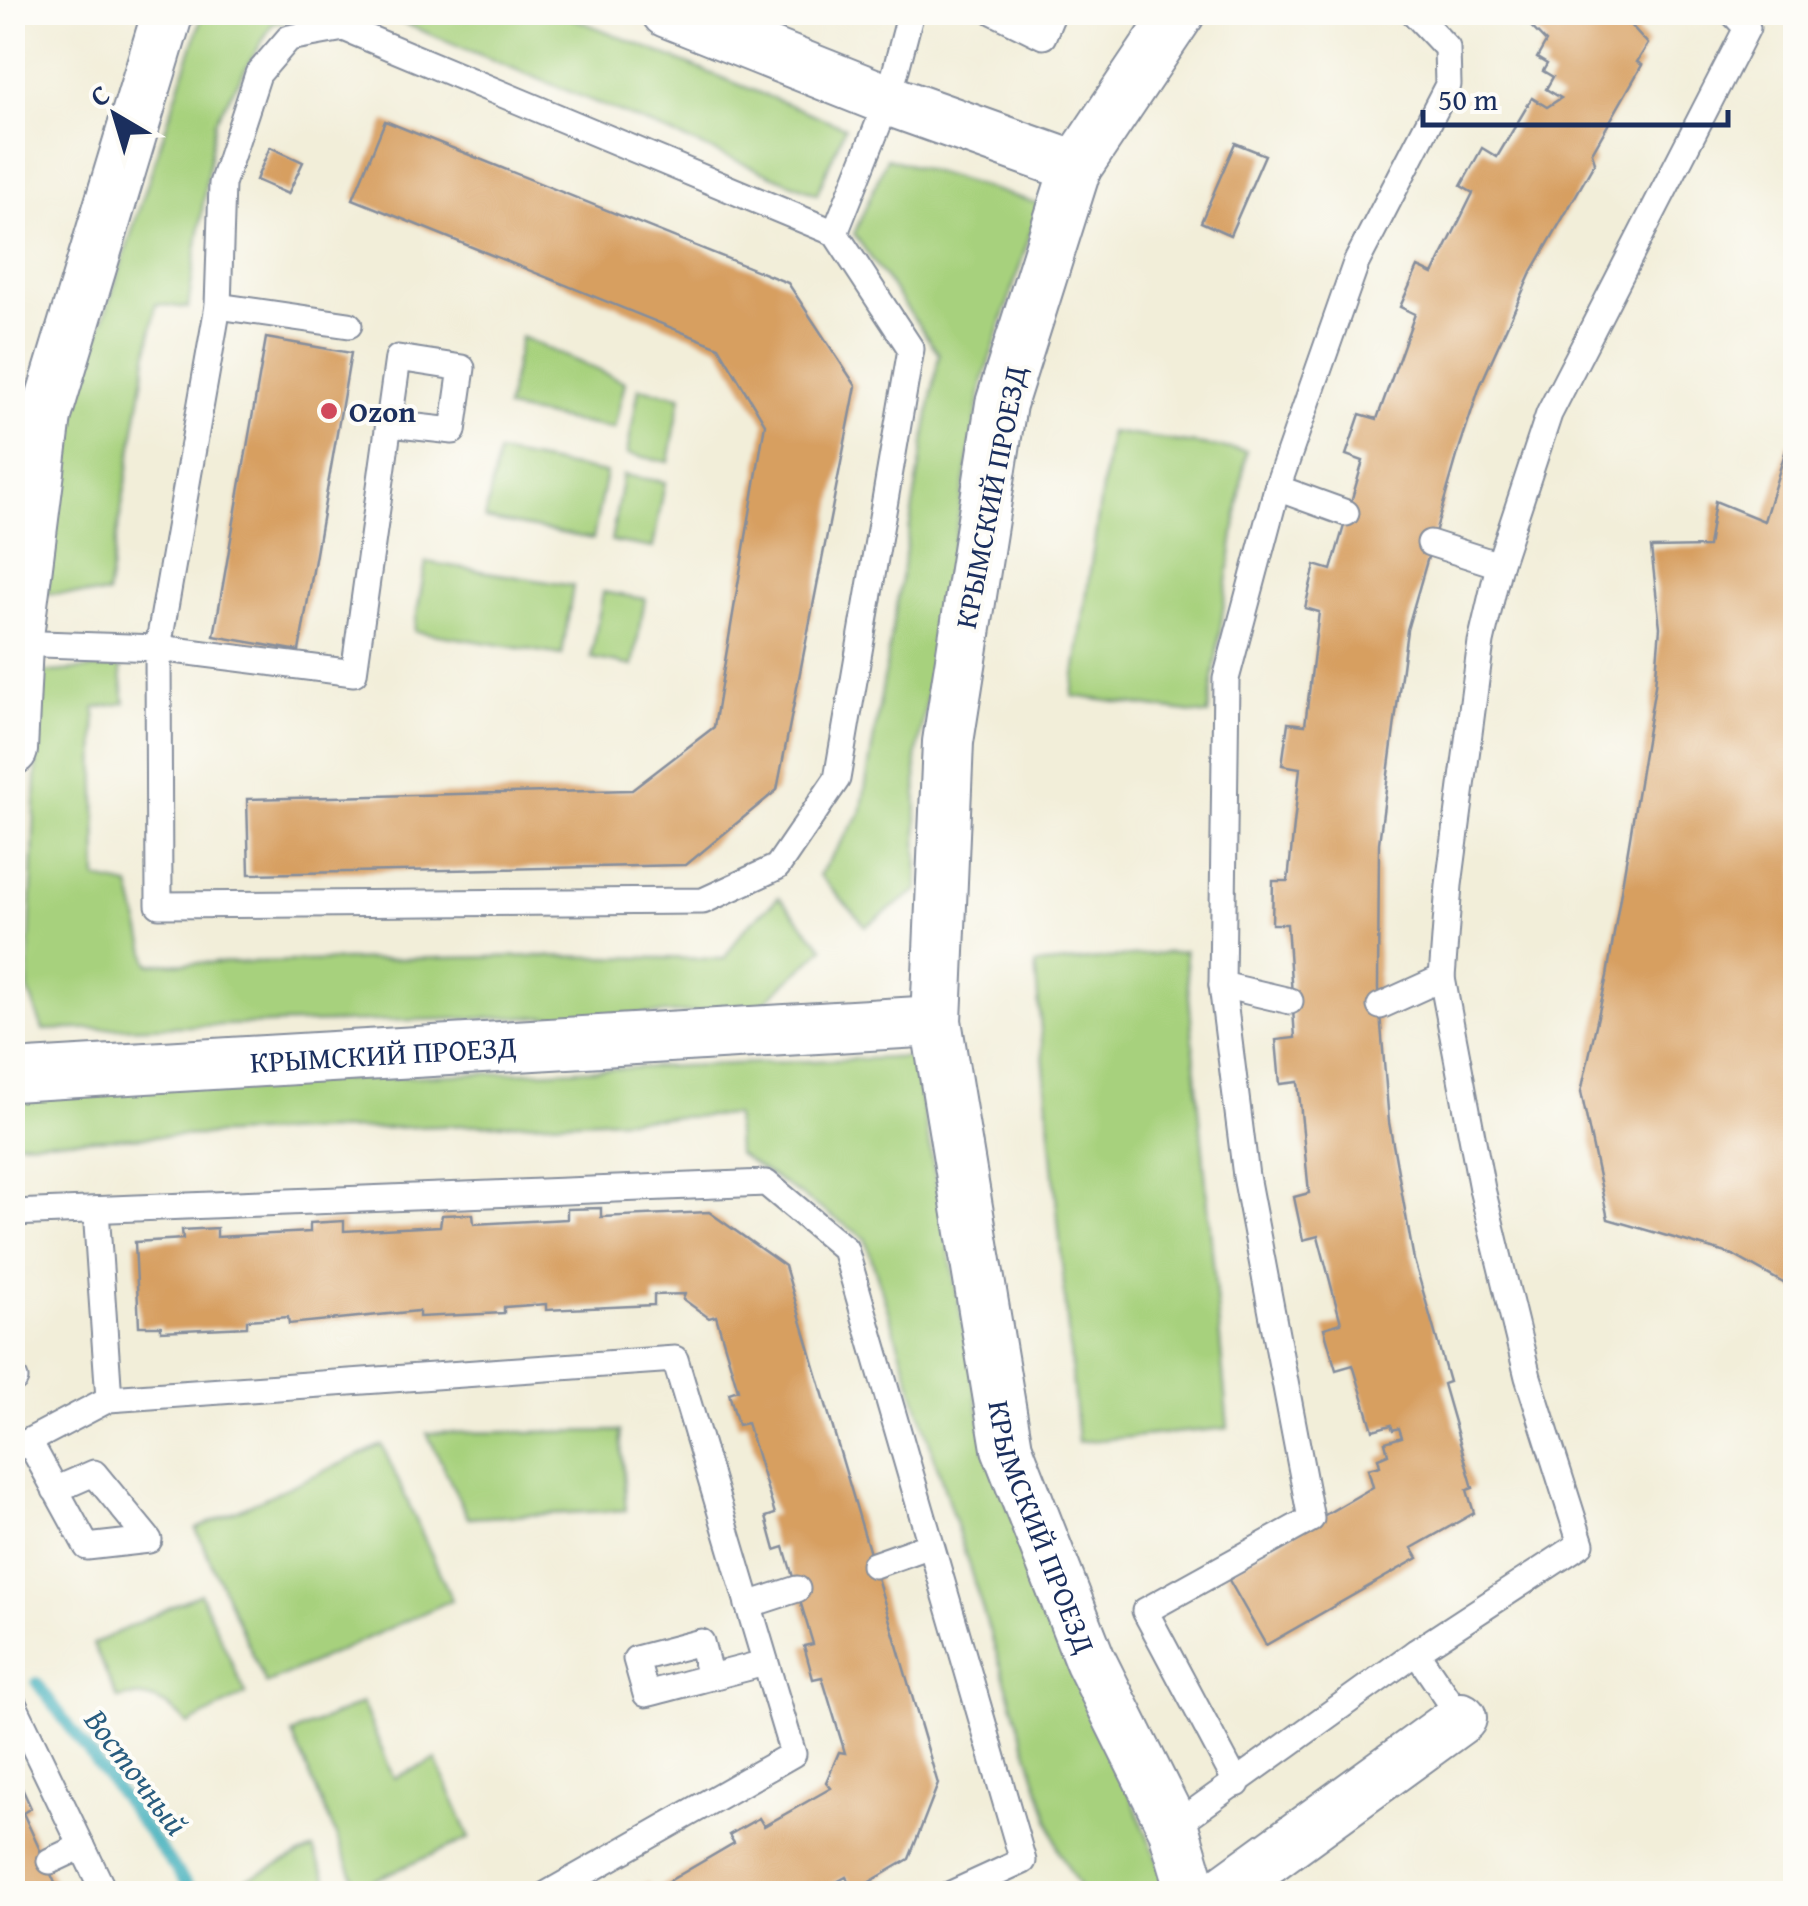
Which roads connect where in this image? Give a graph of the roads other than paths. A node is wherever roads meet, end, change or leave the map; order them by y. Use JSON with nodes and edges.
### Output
{"nodes":[{"id":1,"x":168,"y":12,"type":"edge"},
{"id":2,"x":667,"y":12,"type":"edge"},
{"id":3,"x":911,"y":12,"type":"edge"},
{"id":4,"x":994,"y":12,"type":"edge"},
{"id":5,"x":1054,"y":12,"type":"edge"},
{"id":6,"x":1180,"y":12,"type":"edge"},
{"id":7,"x":1413,"y":12,"type":"edge"},
{"id":8,"x":1732,"y":12,"type":"edge"},
{"id":9,"x":888,"y":100,"type":"junction"},
{"id":10,"x":1076,"y":167,"type":"junction"},
{"id":11,"x":835,"y":233,"type":"junction"},
{"id":12,"x":218,"y":306,"type":"junction"},
{"id":13,"x":349,"y":325,"type":"dead end"},
{"id":14,"x":390,"y":424,"type":"dead end"},
{"id":15,"x":1277,"y":488,"type":"junction"},
{"id":16,"x":1346,"y":513,"type":"dead end"},
{"id":17,"x":1430,"y":542,"type":"dead end"},
{"id":18,"x":1500,"y":565,"type":"junction"},
{"id":19,"x":15,"y":644,"type":"edge"},
{"id":20,"x":158,"y":648,"type":"junction"},
{"id":21,"x":12,"y":750,"type":"edge"},
{"id":22,"x":1442,"y":978,"type":"junction"},
{"id":23,"x":1222,"y":985,"type":"junction"},
{"id":24,"x":1290,"y":1001,"type":"dead end"},
{"id":25,"x":1380,"y":1006,"type":"dead end"},
{"id":26,"x":936,"y":1021,"type":"junction"},
{"id":27,"x":12,"y":1076,"type":"edge"},
{"id":28,"x":96,"y":1210,"type":"junction"},
{"id":29,"x":12,"y":1213,"type":"edge"},
{"id":30,"x":109,"y":1399,"type":"junction"},
{"id":31,"x":21,"y":1447,"type":"edge"},
{"id":32,"x":55,"y":1490,"type":"dead end"},
{"id":33,"x":928,"y":1546,"type":"junction"},
{"id":34,"x":874,"y":1566,"type":"dead end"},
{"id":35,"x":797,"y":1589,"type":"dead end"},
{"id":36,"x":748,"y":1605,"type":"junction"},
{"id":37,"x":1416,"y":1652,"type":"junction"},
{"id":38,"x":766,"y":1663,"type":"junction"},
{"id":39,"x":710,"y":1678,"type":"dead end"},
{"id":40,"x":12,"y":1701,"type":"edge"},
{"id":41,"x":1462,"y":1718,"type":"joint"},
{"id":42,"x":1237,"y":1784,"type":"junction"},
{"id":43,"x":1172,"y":1827,"type":"junction"},
{"id":44,"x":82,"y":1846,"type":"junction"},
{"id":45,"x":50,"y":1862,"type":"dead end"},
{"id":46,"x":105,"y":1894,"type":"edge"},
{"id":47,"x":547,"y":1894,"type":"edge"},
{"id":48,"x":951,"y":1894,"type":"edge"},
{"id":49,"x":1192,"y":1894,"type":"edge"},
{"id":50,"x":1219,"y":1894,"type":"edge"}],
"edges":[{"from":1,"to":19,"type":"street"},
{"from":2,"to":9,"type":"street"},
{"from":3,"to":9,"type":"lane"},
{"from":4,"to":5,"type":"lane"},
{"from":6,"to":10,"type":"street","name":"КРЫМСКИЙ ПРОЕЗД"},
{"from":7,"to":15,"type":"lane"},
{"from":8,"to":18,"type":"lane"},
{"from":9,"to":10,"type":"street"},
{"from":9,"to":11,"type":"lane"},
{"from":10,"to":26,"type":"street","name":"КРЫМСКИЙ ПРОЕЗД"},
{"from":11,"to":12,"type":"lane"},
{"from":11,"to":20,"type":"lane"},
{"from":12,"to":13,"type":"lane"},
{"from":12,"to":20,"type":"lane"},
{"from":14,"to":20,"type":"lane"},
{"from":15,"to":16,"type":"lane"},
{"from":15,"to":23,"type":"lane"},
{"from":17,"to":18,"type":"lane"},
{"from":18,"to":22,"type":"lane"},
{"from":19,"to":20,"type":"lane"},
{"from":19,"to":21,"type":"street"},
{"from":22,"to":25,"type":"lane"},
{"from":22,"to":37,"type":"lane"},
{"from":23,"to":24,"type":"lane"},
{"from":23,"to":42,"type":"lane"},
{"from":26,"to":27,"type":"street","name":"КРЫМСКИЙ ПРОЕЗД"},
{"from":26,"to":43,"type":"street","name":"КРЫМСКИЙ ПРОЕЗД"},
{"from":28,"to":29,"type":"lane"},
{"from":28,"to":30,"type":"lane"},
{"from":28,"to":33,"type":"lane"},
{"from":30,"to":31,"type":"lane"},
{"from":30,"to":36,"type":"lane"},
{"from":31,"to":32,"type":"lane"},
{"from":33,"to":34,"type":"lane"},
{"from":33,"to":48,"type":"lane"},
{"from":35,"to":36,"type":"lane"},
{"from":36,"to":38,"type":"lane"},
{"from":37,"to":41,"type":"lane"},
{"from":37,"to":42,"type":"lane"},
{"from":38,"to":39,"type":"lane"},
{"from":38,"to":47,"type":"lane"},
{"from":40,"to":44,"type":"lane"},
{"from":41,"to":50,"type":"street"},
{"from":42,"to":43,"type":"lane"},
{"from":43,"to":49,"type":"street","name":"КРЫМСКИЙ ПРОЕЗД"},
{"from":44,"to":45,"type":"lane"},
{"from":44,"to":46,"type":"lane"}]}
